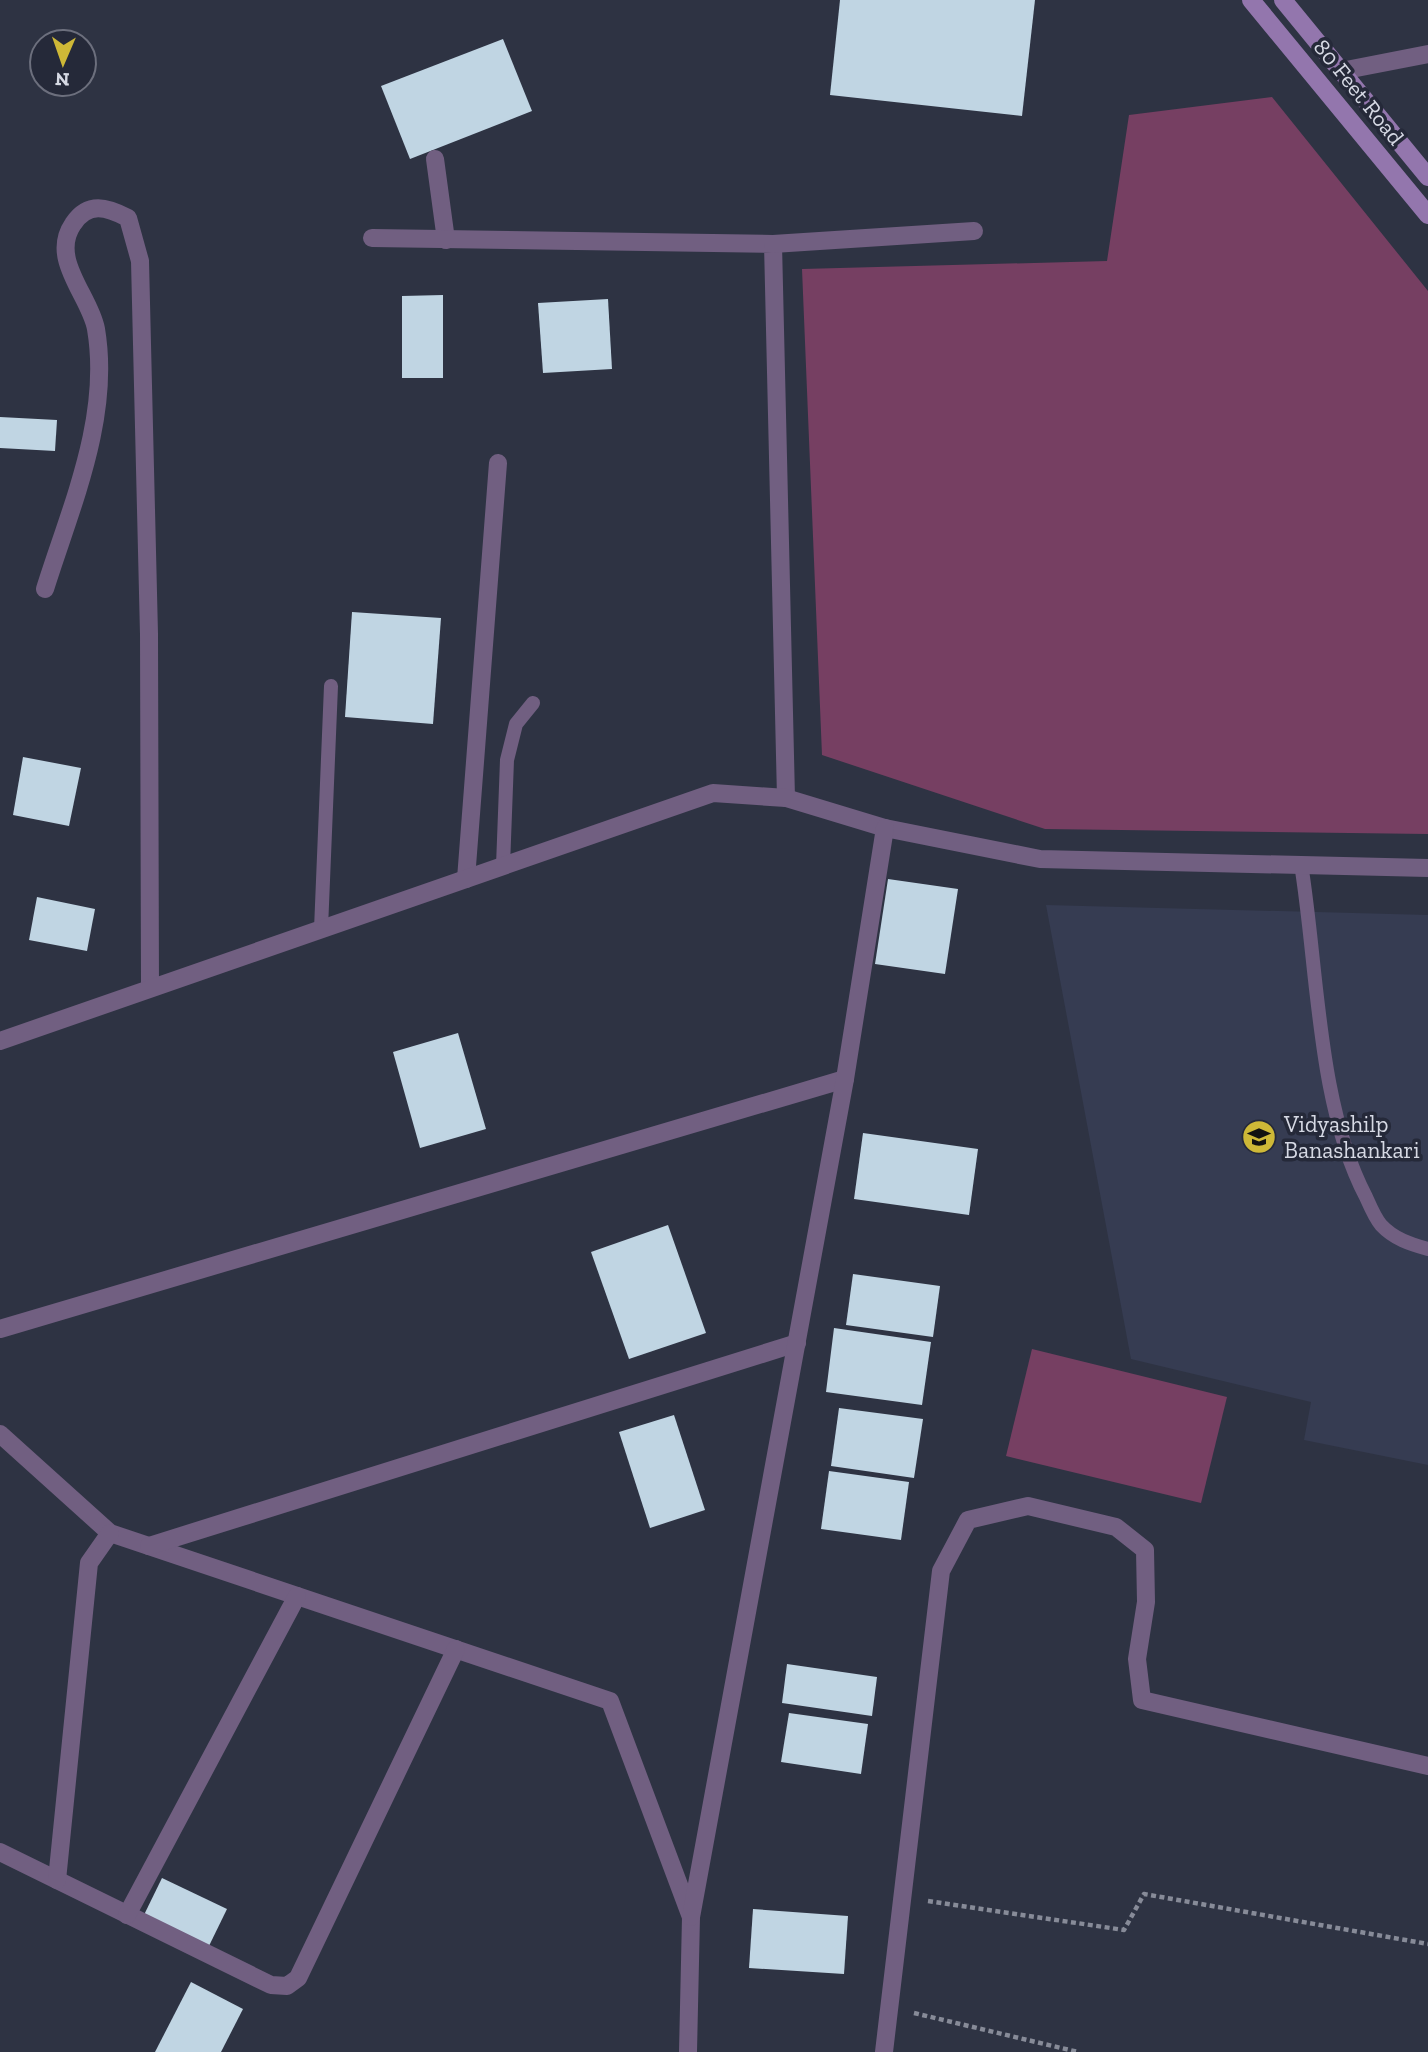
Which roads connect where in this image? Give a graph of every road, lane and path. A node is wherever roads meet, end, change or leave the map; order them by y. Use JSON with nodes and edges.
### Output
{"nodes":[{"id":1,"x":1251,"y":0,"type":"edge"},
{"id":2,"x":1283,"y":0,"type":"edge"},
{"id":3,"x":1428,"y":54,"type":"edge"},
{"id":4,"x":1341,"y":71,"type":"junction"},
{"id":5,"x":435,"y":159,"type":"dead end"},
{"id":6,"x":1428,"y":177,"type":"edge"},
{"id":7,"x":1428,"y":215,"type":"edge"},
{"id":8,"x":974,"y":231,"type":"dead end"},
{"id":9,"x":372,"y":237,"type":"dead end"},
{"id":10,"x":446,"y":240,"type":"junction"},
{"id":11,"x":772,"y":244,"type":"junction"},
{"id":12,"x":498,"y":463,"type":"dead end"},
{"id":13,"x":45,"y":589,"type":"dead end"},
{"id":14,"x":331,"y":686,"type":"dead end"},
{"id":15,"x":533,"y":703,"type":"dead end"},
{"id":16,"x":786,"y":798,"type":"junction"},
{"id":17,"x":885,"y":828,"type":"junction"},
{"id":18,"x":1301,"y":864,"type":"junction"},
{"id":19,"x":503,"y":866,"type":"junction"},
{"id":20,"x":1428,"y":868,"type":"edge"},
{"id":21,"x":467,"y":878,"type":"junction"},
{"id":22,"x":321,"y":929,"type":"junction"},
{"id":23,"x":150,"y":988,"type":"junction"},
{"id":24,"x":0,"y":1041,"type":"edge"},
{"id":25,"x":845,"y":1079,"type":"junction"},
{"id":26,"x":1428,"y":1249,"type":"edge"},
{"id":27,"x":0,"y":1329,"type":"edge"},
{"id":28,"x":797,"y":1343,"type":"junction"},
{"id":29,"x":0,"y":1434,"type":"edge"},
{"id":30,"x":110,"y":1533,"type":"junction"},
{"id":31,"x":149,"y":1546,"type":"junction"},
{"id":32,"x":298,"y":1596,"type":"junction"},
{"id":33,"x":456,"y":1649,"type":"junction"},
{"id":34,"x":1428,"y":1766,"type":"edge"},
{"id":35,"x":0,"y":1852,"type":"edge"},
{"id":36,"x":57,"y":1880,"type":"junction"},
{"id":37,"x":902,"y":1898,"type":"junction"},
{"id":38,"x":127,"y":1914,"type":"junction"},
{"id":39,"x":691,"y":1917,"type":"junction"},
{"id":40,"x":1428,"y":1944,"type":"edge"},
{"id":41,"x":890,"y":2007,"type":"junction"},
{"id":42,"x":688,"y":2052,"type":"edge"},
{"id":43,"x":884,"y":2052,"type":"edge"},
{"id":44,"x":1078,"y":2052,"type":"edge"}],
"edges":[{"from":1,"to":7,"type":"main road","name":"80 Feet Road"},
{"from":2,"to":4,"type":"main road","name":"80 Feet Road"},
{"from":3,"to":4,"type":"street"},
{"from":4,"to":6,"type":"main road","name":"80 Feet Road"},
{"from":5,"to":10,"type":"street"},
{"from":8,"to":11,"type":"street"},
{"from":9,"to":10,"type":"street"},
{"from":10,"to":11,"type":"street"},
{"from":11,"to":16,"type":"street"},
{"from":12,"to":21,"type":"street"},
{"from":13,"to":23,"type":"street"},
{"from":14,"to":22,"type":"lane"},
{"from":15,"to":19,"type":"lane"},
{"from":16,"to":17,"type":"street"},
{"from":16,"to":19,"type":"street"},
{"from":17,"to":18,"type":"street"},
{"from":17,"to":25,"type":"street"},
{"from":18,"to":20,"type":"street"},
{"from":18,"to":26,"type":"lane"},
{"from":19,"to":21,"type":"street"},
{"from":21,"to":22,"type":"street"},
{"from":22,"to":23,"type":"street"},
{"from":23,"to":24,"type":"street"},
{"from":25,"to":27,"type":"street"},
{"from":25,"to":28,"type":"street"},
{"from":28,"to":31,"type":"street"},
{"from":28,"to":39,"type":"street"},
{"from":29,"to":30,"type":"street"},
{"from":30,"to":31,"type":"street"},
{"from":30,"to":36,"type":"street"},
{"from":31,"to":32,"type":"street"},
{"from":32,"to":33,"type":"street"},
{"from":32,"to":38,"type":"street"},
{"from":33,"to":38,"type":"street"},
{"from":33,"to":39,"type":"street"},
{"from":34,"to":37,"type":"street"},
{"from":35,"to":36,"type":"street"},
{"from":36,"to":38,"type":"street"},
{"from":37,"to":40,"type":"path"},
{"from":37,"to":41,"type":"street"},
{"from":39,"to":42,"type":"street"},
{"from":41,"to":43,"type":"street"},
{"from":41,"to":44,"type":"path"}]}
